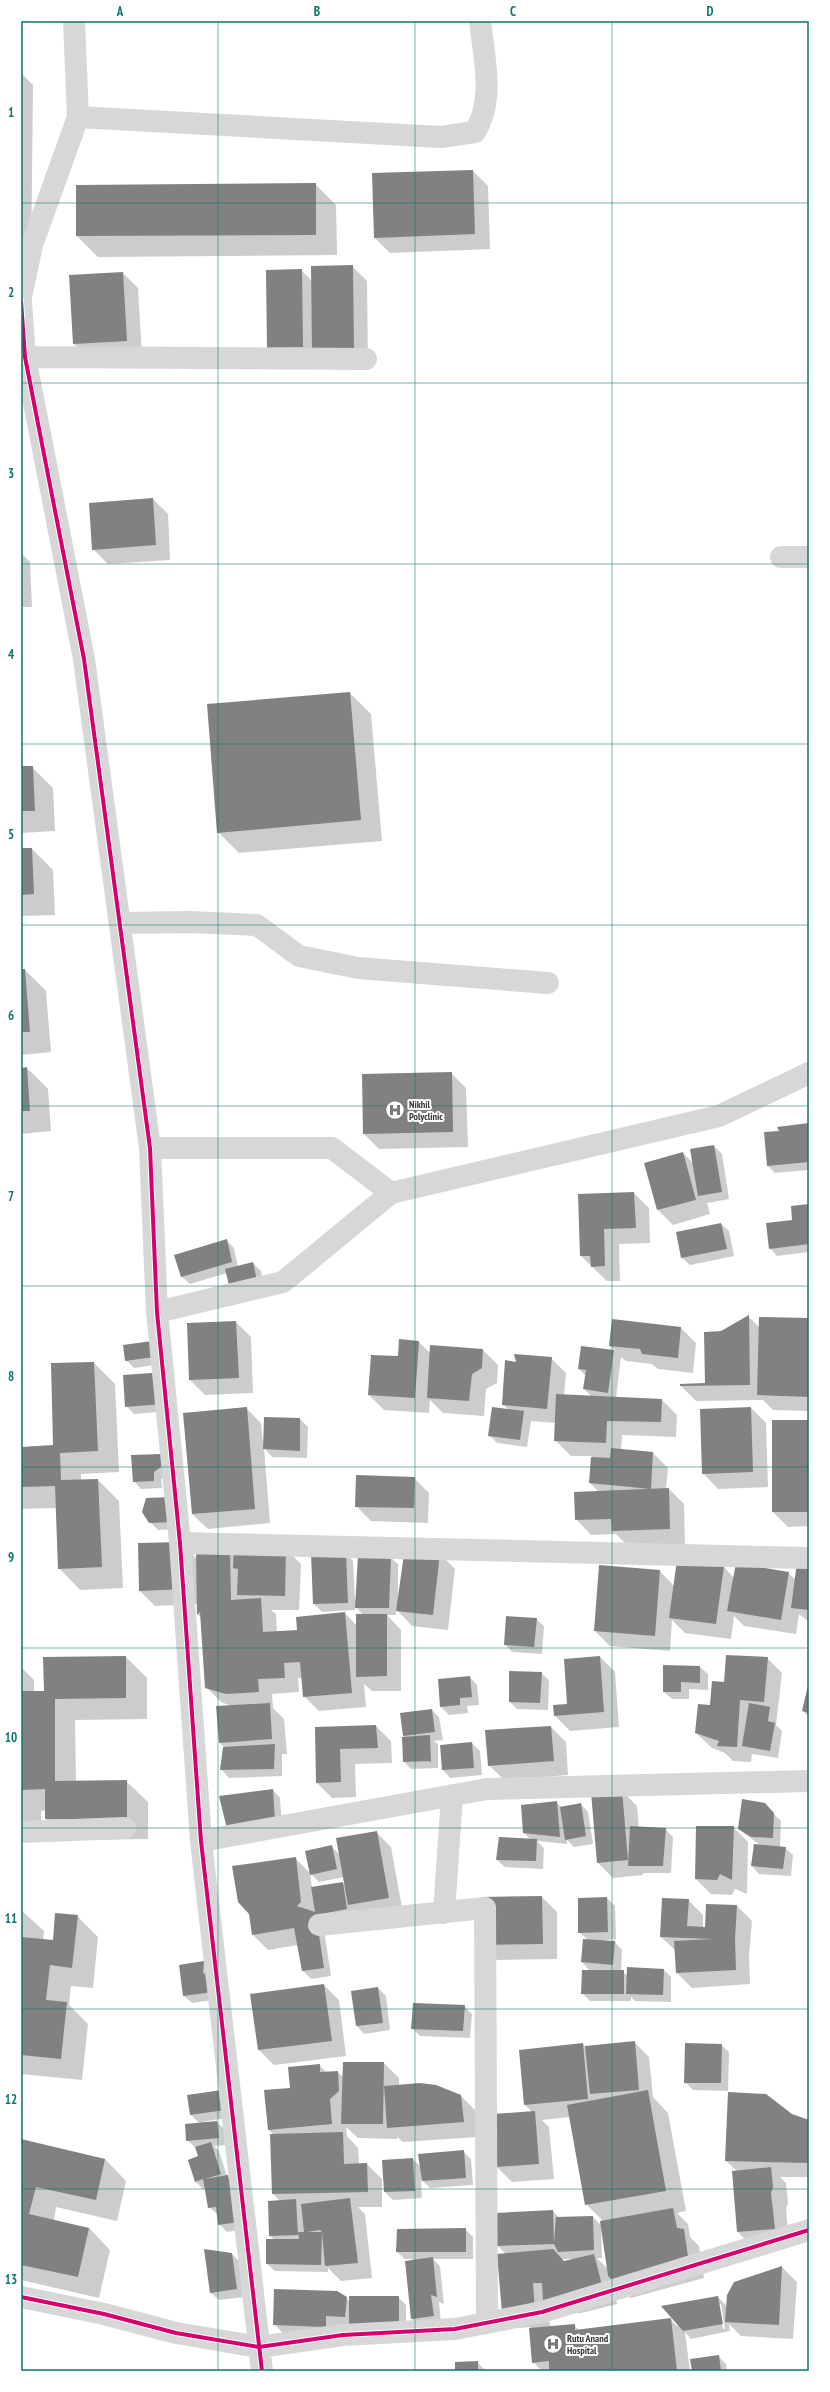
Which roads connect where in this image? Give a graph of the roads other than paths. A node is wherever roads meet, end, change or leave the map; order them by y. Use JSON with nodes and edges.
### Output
{"nodes":[{"id":1,"x":74,"y":21,"type":"edge"},
{"id":2,"x":480,"y":21,"type":"edge"},
{"id":3,"x":78,"y":117,"type":"junction"},
{"id":4,"x":21,"y":297,"type":"edge"},
{"id":5,"x":21,"y":301,"type":"edge"},
{"id":6,"x":25,"y":358,"type":"junction"},
{"id":7,"x":366,"y":359,"type":"dead end"},
{"id":8,"x":781,"y":557,"type":"dead end"},
{"id":9,"x":809,"y":558,"type":"edge"},
{"id":10,"x":120,"y":923,"type":"junction"},
{"id":11,"x":548,"y":983,"type":"dead end"},
{"id":12,"x":809,"y":1073,"type":"edge"},
{"id":13,"x":150,"y":1148,"type":"junction"},
{"id":14,"x":391,"y":1193,"type":"junction"},
{"id":15,"x":157,"y":1312,"type":"junction"},
{"id":16,"x":180,"y":1543,"type":"junction"},
{"id":17,"x":809,"y":1558,"type":"edge"},
{"id":18,"x":809,"y":1781,"type":"edge"},
{"id":19,"x":452,"y":1795,"type":"junction"},
{"id":20,"x":125,"y":1828,"type":"dead end"},
{"id":21,"x":21,"y":1832,"type":"edge"},
{"id":22,"x":201,"y":1841,"type":"junction"},
{"id":23,"x":444,"y":1913,"type":"junction"},
{"id":24,"x":319,"y":1926,"type":"dead end"},
{"id":25,"x":808,"y":2224,"type":"edge"},
{"id":26,"x":21,"y":2296,"type":"edge"},
{"id":27,"x":487,"y":2323,"type":"junction"},
{"id":28,"x":260,"y":2347,"type":"junction"},
{"id":29,"x":262,"y":2371,"type":"edge"}],
"edges":[{"from":1,"to":3,"type":"street"},
{"from":2,"to":3,"type":"street"},
{"from":3,"to":4,"type":"street"},
{"from":5,"to":6,"type":"street"},
{"from":6,"to":7,"type":"street"},
{"from":6,"to":10,"type":"street"},
{"from":8,"to":9,"type":"street"},
{"from":10,"to":11,"type":"street"},
{"from":10,"to":13,"type":"street"},
{"from":12,"to":14,"type":"street"},
{"from":13,"to":14,"type":"street"},
{"from":13,"to":15,"type":"street"},
{"from":14,"to":15,"type":"street"},
{"from":15,"to":16,"type":"street"},
{"from":16,"to":17,"type":"street"},
{"from":16,"to":22,"type":"street"},
{"from":18,"to":19,"type":"street"},
{"from":19,"to":22,"type":"street"},
{"from":19,"to":23,"type":"street"},
{"from":20,"to":21,"type":"street"},
{"from":22,"to":28,"type":"street"},
{"from":23,"to":24,"type":"street"},
{"from":23,"to":27,"type":"street"},
{"from":25,"to":27,"type":"street"},
{"from":26,"to":28,"type":"street"},
{"from":27,"to":28,"type":"street"},
{"from":28,"to":29,"type":"street"}]}
